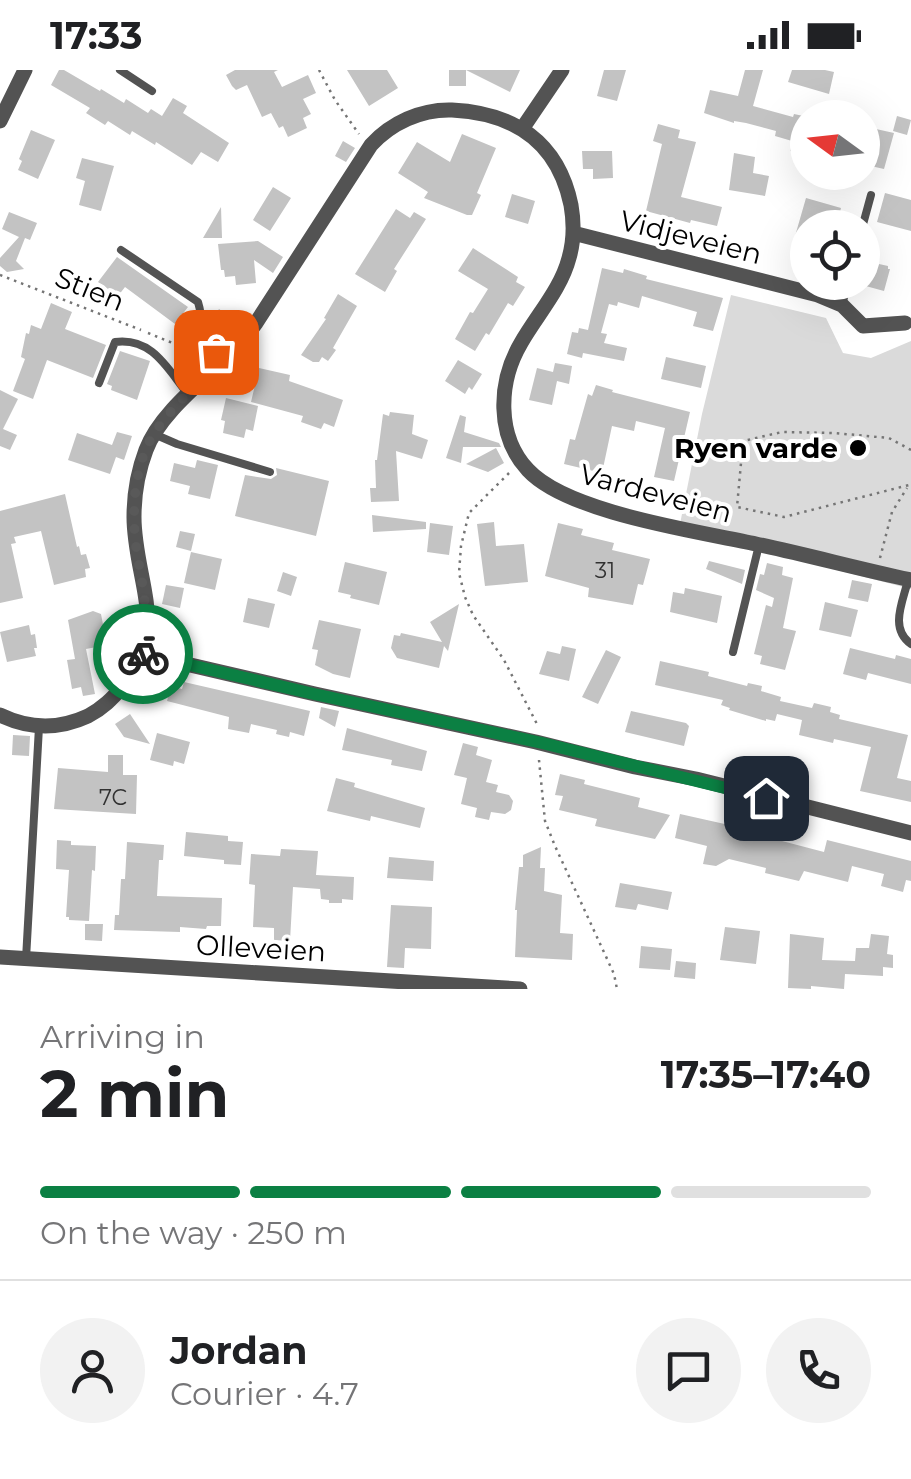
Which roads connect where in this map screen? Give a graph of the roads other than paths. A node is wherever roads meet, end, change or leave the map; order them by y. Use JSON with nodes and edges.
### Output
{"nodes":[{"id":1,"x":25,"y":70,"type":"edge"},
{"id":2,"x":120,"y":70,"type":"edge"},
{"id":3,"x":562,"y":70,"type":"edge"},
{"id":4,"x":152,"y":91,"type":"dead end"},
{"id":5,"x":0,"y":121,"type":"edge"},
{"id":6,"x":522,"y":129,"type":"junction"},
{"id":7,"x":871,"y":195,"type":"dead end"},
{"id":8,"x":867,"y":210,"type":"edge"},
{"id":9,"x":573,"y":232,"type":"junction"},
{"id":10,"x":121,"y":250,"type":"dead end"},
{"id":11,"x":843,"y":300,"type":"edge"},
{"id":12,"x":842,"y":305,"type":"junction"},
{"id":13,"x":905,"y":323,"type":"dead end"},
{"id":14,"x":223,"y":361,"type":"junction"},
{"id":15,"x":99,"y":383,"type":"dead end"},
{"id":16,"x":188,"y":394,"type":"junction"},
{"id":17,"x":154,"y":434,"type":"junction"},
{"id":18,"x":270,"y":472,"type":"dead end"},
{"id":19,"x":759,"y":544,"type":"junction"},
{"id":20,"x":909,"y":580,"type":"edge"},
{"id":21,"x":911,"y":644,"type":"edge"},
{"id":22,"x":732,"y":652,"type":"dead end"},
{"id":23,"x":143,"y":654,"type":"junction"},
{"id":24,"x":0,"y":714,"type":"edge"},
{"id":25,"x":39,"y":727,"type":"junction"},
{"id":26,"x":911,"y":833,"type":"edge"},
{"id":27,"x":0,"y":957,"type":"edge"},
{"id":28,"x":26,"y":958,"type":"junction"},
{"id":29,"x":520,"y":989,"type":"edge"}],
"edges":[{"from":1,"to":5,"type":"street"},
{"from":2,"to":4,"type":"lane"},
{"from":3,"to":6,"type":"street"},
{"from":6,"to":9,"type":"street"},
{"from":6,"to":14,"type":"street"},
{"from":7,"to":8,"type":"lane"},
{"from":9,"to":12,"type":"street","name":"Vidjeveien"},
{"from":9,"to":19,"type":"street","name":"Vardeveien"},
{"from":10,"to":14,"type":"lane"},
{"from":11,"to":12,"type":"lane"},
{"from":12,"to":13,"type":"street","name":"Vidjeveien"},
{"from":14,"to":16,"type":"street"},
{"from":15,"to":16,"type":"lane"},
{"from":16,"to":17,"type":"street"},
{"from":17,"to":18,"type":"lane"},
{"from":17,"to":23,"type":"street"},
{"from":19,"to":20,"type":"street","name":"Vardeveien"},
{"from":19,"to":22,"type":"lane"},
{"from":20,"to":21,"type":"lane"},
{"from":23,"to":25,"type":"street"},
{"from":23,"to":26,"type":"street"},
{"from":24,"to":25,"type":"street"},
{"from":25,"to":28,"type":"lane"},
{"from":27,"to":28,"type":"street","name":"Olleveien"},
{"from":28,"to":29,"type":"street","name":"Olleveien"}]}
